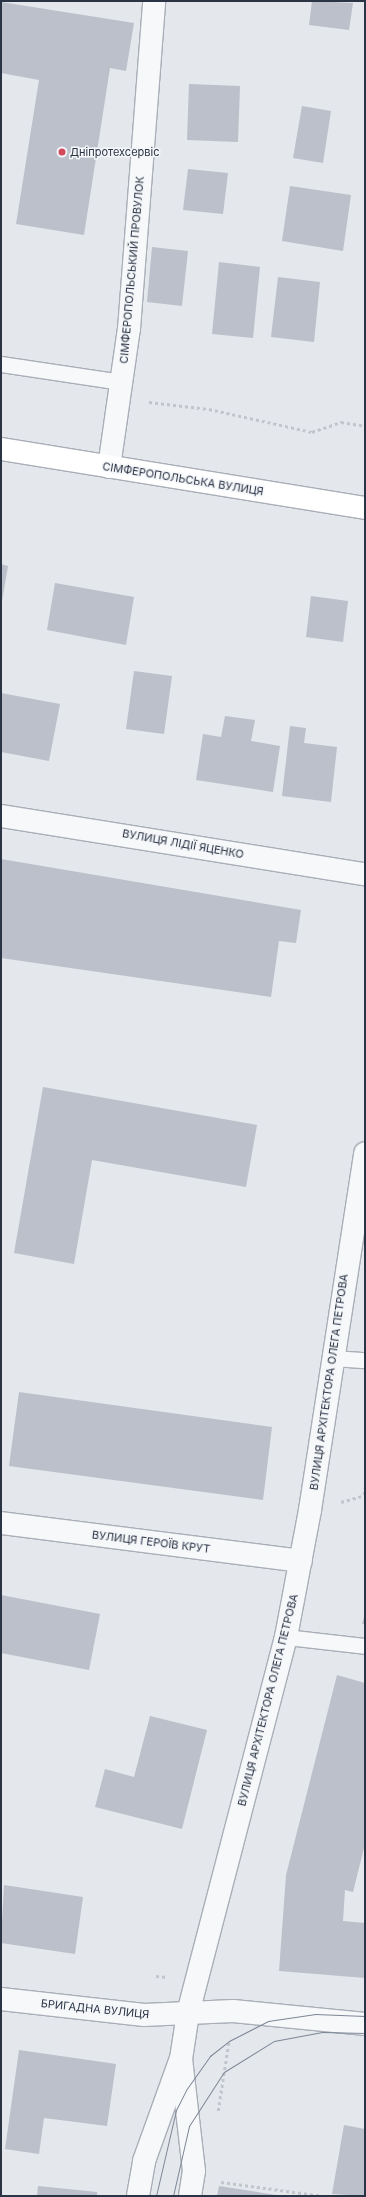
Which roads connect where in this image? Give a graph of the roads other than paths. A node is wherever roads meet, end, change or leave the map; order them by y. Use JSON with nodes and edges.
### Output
{"nodes":[{"id":1,"x":154,"y":1,"type":"edge"},
{"id":2,"x":1,"y":364,"type":"edge"},
{"id":3,"x":120,"y":391,"type":"junction"},
{"id":4,"x":1,"y":449,"type":"edge"},
{"id":5,"x":109,"y":467,"type":"junction"},
{"id":6,"x":365,"y":508,"type":"edge"},
{"id":7,"x":1,"y":816,"type":"edge"},
{"id":8,"x":365,"y":874,"type":"edge"},
{"id":9,"x":365,"y":1153,"type":"edge"},
{"id":10,"x":333,"y":1358,"type":"junction"},
{"id":11,"x":365,"y":1360,"type":"edge"},
{"id":12,"x":1,"y":1523,"type":"edge"},
{"id":13,"x":301,"y":1561,"type":"junction"},
{"id":14,"x":286,"y":1637,"type":"junction"},
{"id":15,"x":365,"y":1646,"type":"edge"},
{"id":16,"x":1,"y":1999,"type":"edge"},
{"id":17,"x":188,"y":2013,"type":"junction"},
{"id":18,"x":365,"y":2024,"type":"edge"},
{"id":19,"x":181,"y":2059,"type":"junction"},
{"id":20,"x":138,"y":2196,"type":"edge"},
{"id":21,"x":190,"y":2196,"type":"edge"}],
"edges":[{"from":1,"to":3,"type":"street","name":"СІМФЕРОПОЛЬСЬКИЙ ПРОВУЛОК"},
{"from":2,"to":3,"type":"lane"},
{"from":3,"to":5,"type":"street","name":"СІМФЕРОПОЛЬСЬКИЙ ПРОВУЛОК"},
{"from":4,"to":5,"type":"street","name":"СІМФЕРОПОЛЬСЬКА ВУЛИЦЯ"},
{"from":5,"to":6,"type":"street","name":"СІМФЕРОПОЛЬСЬКА ВУЛИЦЯ"},
{"from":7,"to":8,"type":"street","name":"ВУЛИЦЯ ЛІДІЇ ЯЦЕНКО"},
{"from":9,"to":10,"type":"street","name":"ВУЛИЦЯ АРХІТЕКТОРА ОЛЕГА ПЕТРОВА"},
{"from":10,"to":11,"type":"lane"},
{"from":10,"to":13,"type":"street","name":"ВУЛИЦЯ АРХІТЕКТОРА ОЛЕГА ПЕТРОВА"},
{"from":12,"to":13,"type":"street","name":"ВУЛИЦЯ ГЕРОЇВ КРУТ"},
{"from":13,"to":14,"type":"street","name":"ВУЛИЦЯ АРХІТЕКТОРА ОЛЕГА ПЕТРОВА"},
{"from":14,"to":15,"type":"lane"},
{"from":14,"to":17,"type":"street","name":"ВУЛИЦЯ АРХІТЕКТОРА ОЛЕГА ПЕТРОВА"},
{"from":16,"to":17,"type":"street","name":"БРИГАДНА ВУЛИЦЯ"},
{"from":17,"to":18,"type":"street","name":"БРИГАДНА ВУЛИЦЯ"},
{"from":17,"to":19,"type":"street","name":"ВУЛИЦЯ АРХІТЕКТОРА ОЛЕГА ПЕТРОВА"},
{"from":19,"to":20,"type":"street"},
{"from":19,"to":21,"type":"street","name":"ВУЛИЦЯ АРХІТЕКТОРА ОЛЕГА ПЕТРОВА"}]}
